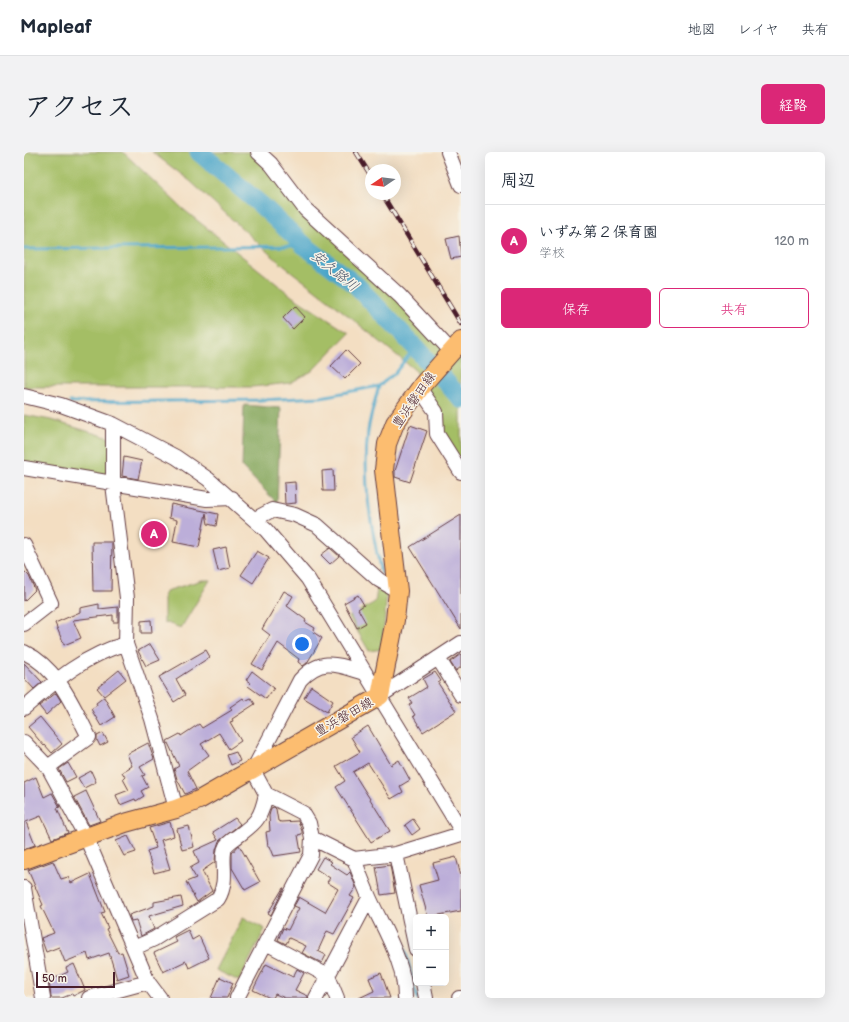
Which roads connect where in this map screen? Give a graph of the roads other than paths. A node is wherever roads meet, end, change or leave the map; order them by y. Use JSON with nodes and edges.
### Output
{"nodes":[{"id":1,"x":258,"y":152,"type":"edge"},
{"id":2,"x":448,"y":152,"type":"edge"},
{"id":3,"x":461,"y":185,"type":"edge"},
{"id":4,"x":456,"y":346,"type":"edge"},
{"id":5,"x":421,"y":386,"type":"junction"},
{"id":6,"x":24,"y":396,"type":"edge"},
{"id":7,"x":113,"y":424,"type":"junction"},
{"id":8,"x":24,"y":468,"type":"edge"},
{"id":9,"x":461,"y":472,"type":"edge"},
{"id":10,"x":113,"y":484,"type":"junction"},
{"id":11,"x":232,"y":498,"type":"junction"},
{"id":12,"x":255,"y":519,"type":"junction"},
{"id":13,"x":24,"y":545,"type":"edge"},
{"id":14,"x":398,"y":591,"type":"junction"},
{"id":15,"x":24,"y":624,"type":"edge"},
{"id":16,"x":461,"y":643,"type":"edge"},
{"id":17,"x":126,"y":644,"type":"junction"},
{"id":18,"x":24,"y":652,"type":"edge"},
{"id":19,"x":438,"y":658,"type":"junction"},
{"id":20,"x":365,"y":673,"type":"junction"},
{"id":21,"x":57,"y":680,"type":"junction"},
{"id":22,"x":461,"y":695,"type":"edge"},
{"id":23,"x":380,"y":696,"type":"junction"},
{"id":24,"x":24,"y":708,"type":"edge"},
{"id":25,"x":24,"y":742,"type":"edge"},
{"id":26,"x":48,"y":767,"type":"junction"},
{"id":27,"x":253,"y":770,"type":"junction"},
{"id":28,"x":266,"y":794,"type":"junction"},
{"id":29,"x":176,"y":809,"type":"junction"},
{"id":30,"x":461,"y":830,"type":"edge"},
{"id":31,"x":461,"y":834,"type":"edge"},
{"id":32,"x":86,"y":837,"type":"junction"},
{"id":33,"x":312,"y":838,"type":"junction"},
{"id":34,"x":396,"y":854,"type":"junction"},
{"id":35,"x":354,"y":858,"type":"junction"},
{"id":36,"x":24,"y":860,"type":"edge"},
{"id":37,"x":24,"y":888,"type":"edge"},
{"id":38,"x":369,"y":898,"type":"junction"},
{"id":39,"x":413,"y":935,"type":"edge"},
{"id":40,"x":266,"y":943,"type":"junction"},
{"id":41,"x":134,"y":948,"type":"junction"},
{"id":42,"x":328,"y":976,"type":"junction"},
{"id":43,"x":148,"y":982,"type":"junction"},
{"id":44,"x":424,"y":986,"type":"edge"},
{"id":45,"x":43,"y":998,"type":"edge"},
{"id":46,"x":89,"y":998,"type":"edge"},
{"id":47,"x":160,"y":998,"type":"edge"},
{"id":48,"x":237,"y":998,"type":"edge"},
{"id":49,"x":316,"y":998,"type":"edge"},
{"id":50,"x":337,"y":998,"type":"edge"},
{"id":51,"x":405,"y":998,"type":"edge"},
{"id":52,"x":426,"y":998,"type":"edge"}],
"edges":[{"from":1,"to":4,"type":"street"},
{"from":2,"to":3,"type":"street"},
{"from":4,"to":5,"type":"main road","name":"豊浜磐田線"},
{"from":5,"to":9,"type":"street"},
{"from":5,"to":14,"type":"main road","name":"豊浜磐田線"},
{"from":6,"to":7,"type":"street"},
{"from":7,"to":10,"type":"street"},
{"from":7,"to":11,"type":"street"},
{"from":8,"to":10,"type":"street"},
{"from":10,"to":11,"type":"street"},
{"from":10,"to":17,"type":"street"},
{"from":11,"to":12,"type":"street"},
{"from":12,"to":14,"type":"street"},
{"from":12,"to":20,"type":"street"},
{"from":13,"to":15,"type":"street"},
{"from":14,"to":23,"type":"main road","name":"豊浜磐田線"},
{"from":16,"to":19,"type":"street"},
{"from":17,"to":21,"type":"street"},
{"from":17,"to":29,"type":"street"},
{"from":18,"to":21,"type":"street"},
{"from":19,"to":22,"type":"street"},
{"from":19,"to":23,"type":"street"},
{"from":20,"to":23,"type":"street"},
{"from":20,"to":27,"type":"street"},
{"from":21,"to":24,"type":"street"},
{"from":21,"to":26,"type":"street"},
{"from":23,"to":27,"type":"main road","name":"豊浜磐田線"},
{"from":23,"to":30,"type":"street"},
{"from":25,"to":26,"type":"street"},
{"from":26,"to":32,"type":"street"},
{"from":27,"to":28,"type":"street"},
{"from":27,"to":29,"type":"main road","name":"豊浜磐田線"},
{"from":28,"to":33,"type":"street"},
{"from":28,"to":41,"type":"street"},
{"from":29,"to":32,"type":"main road","name":"豊浜磐田線"},
{"from":31,"to":34,"type":"street"},
{"from":32,"to":36,"type":"main road","name":"豊浜磐田線"},
{"from":32,"to":41,"type":"street"},
{"from":33,"to":35,"type":"street"},
{"from":33,"to":40,"type":"street"},
{"from":34,"to":35,"type":"street"},
{"from":34,"to":39,"type":"street"},
{"from":35,"to":38,"type":"street"},
{"from":37,"to":45,"type":"street"},
{"from":38,"to":42,"type":"street"},
{"from":38,"to":51,"type":"street"},
{"from":40,"to":42,"type":"street"},
{"from":40,"to":48,"type":"street"},
{"from":41,"to":43,"type":"street"},
{"from":42,"to":49,"type":"street"},
{"from":42,"to":50,"type":"street"},
{"from":43,"to":46,"type":"street"},
{"from":43,"to":47,"type":"street"},
{"from":44,"to":52,"type":"street"}]}
